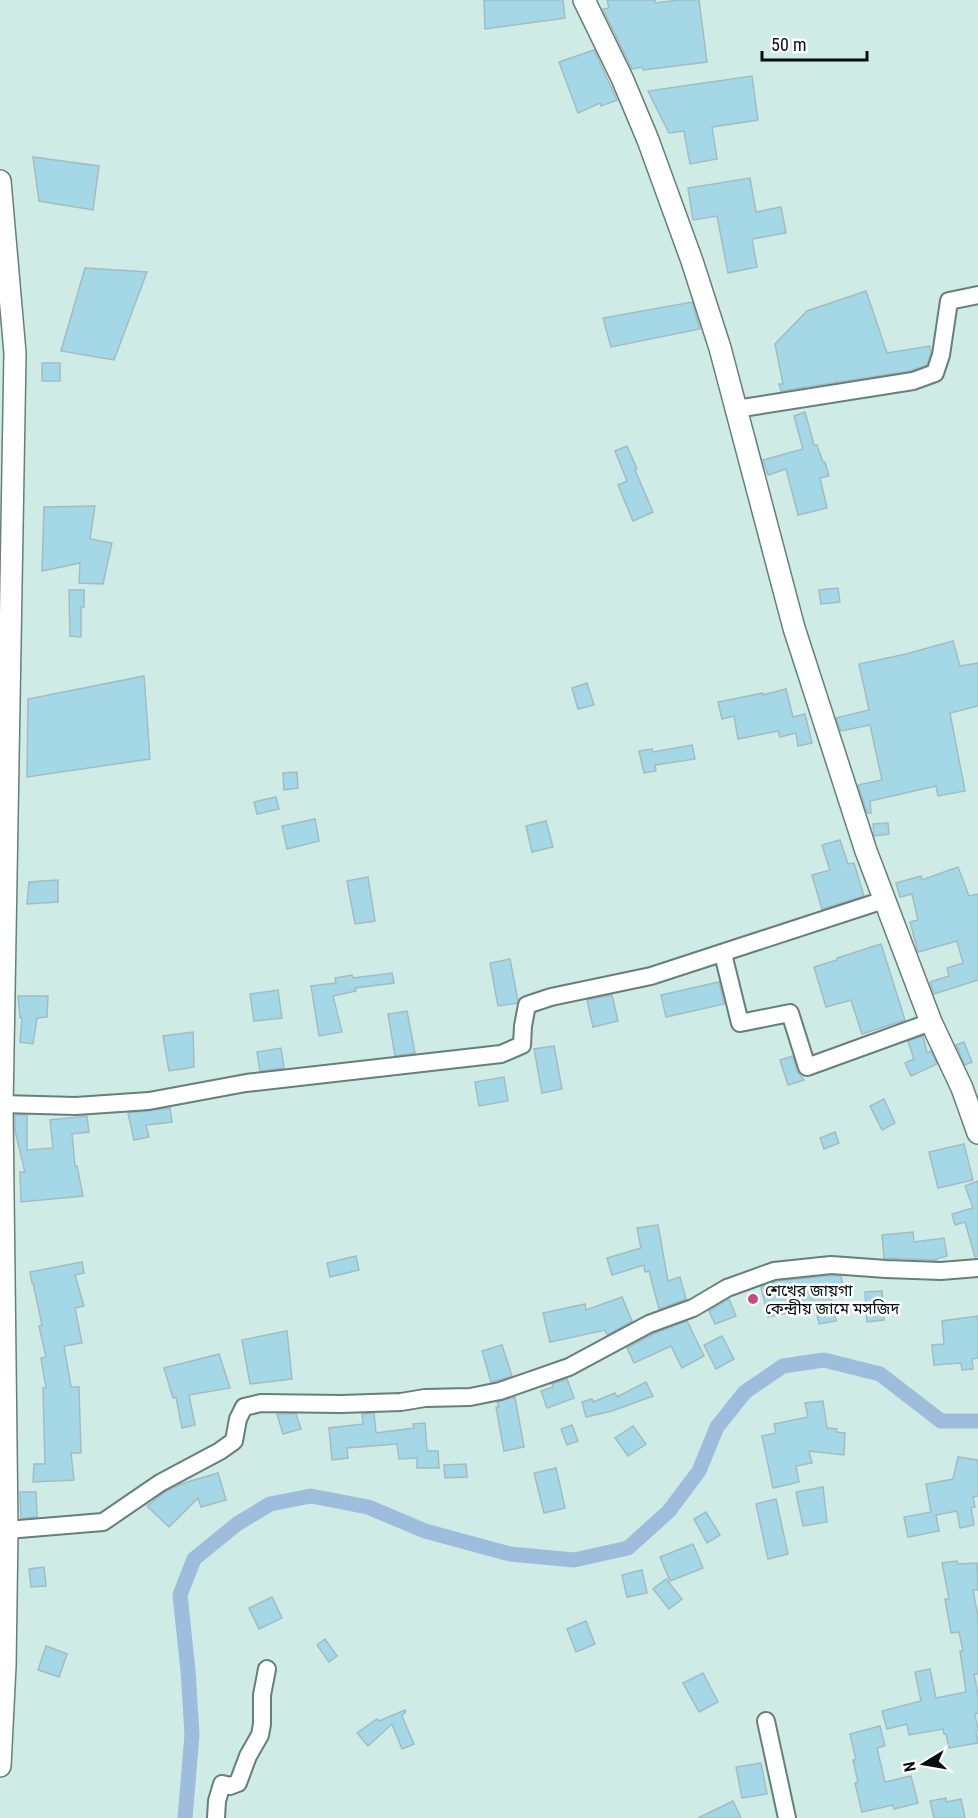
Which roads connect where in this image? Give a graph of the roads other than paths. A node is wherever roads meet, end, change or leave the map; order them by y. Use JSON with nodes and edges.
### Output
{"nodes":[{"id":1,"x":584,"y":0,"type":"edge"},
{"id":2,"x":0,"y":181,"type":"edge"},
{"id":3,"x":978,"y":295,"type":"edge"},
{"id":4,"x":736,"y":409,"type":"junction"},
{"id":5,"x":884,"y":900,"type":"junction"},
{"id":6,"x":723,"y":954,"type":"junction"},
{"id":7,"x":931,"y":1022,"type":"junction"},
{"id":8,"x":2,"y":1107,"type":"edge"},
{"id":9,"x":978,"y":1133,"type":"edge"},
{"id":10,"x":978,"y":1268,"type":"edge"},
{"id":11,"x":8,"y":1530,"type":"junction"},
{"id":12,"x":267,"y":1669,"type":"dead end"},
{"id":13,"x":766,"y":1721,"type":"dead end"},
{"id":14,"x":0,"y":1766,"type":"edge"},
{"id":15,"x":216,"y":1818,"type":"edge"},
{"id":16,"x":788,"y":1818,"type":"edge"}],
"edges":[{"from":1,"to":4,"type":"main road"},
{"from":2,"to":8,"type":"main road"},
{"from":3,"to":4,"type":"street"},
{"from":4,"to":5,"type":"main road"},
{"from":5,"to":6,"type":"street"},
{"from":5,"to":7,"type":"main road"},
{"from":6,"to":7,"type":"street"},
{"from":6,"to":8,"type":"street"},
{"from":7,"to":9,"type":"main road"},
{"from":8,"to":11,"type":"main road"},
{"from":10,"to":11,"type":"street"},
{"from":11,"to":14,"type":"main road"},
{"from":12,"to":15,"type":"street"},
{"from":13,"to":16,"type":"street"}]}
